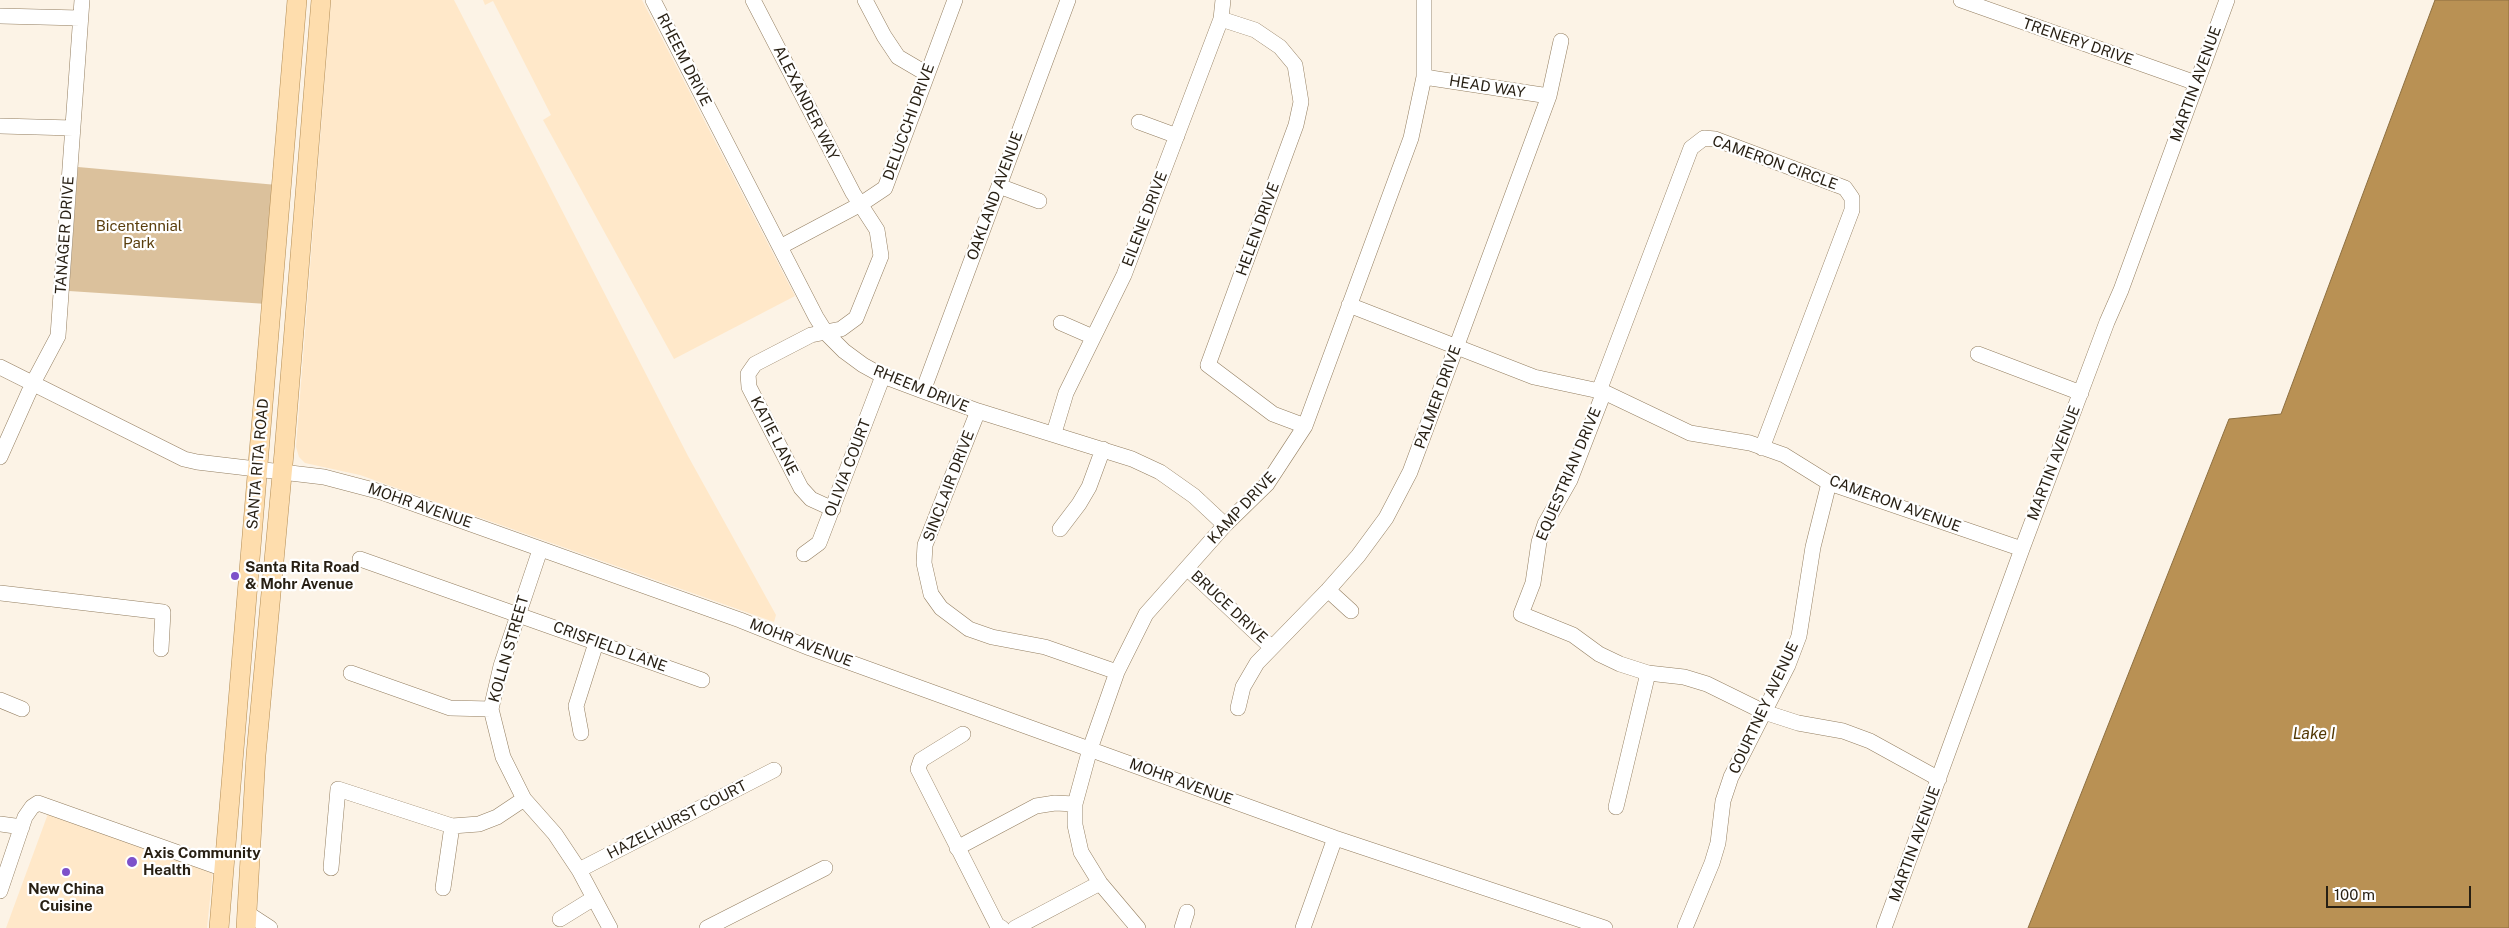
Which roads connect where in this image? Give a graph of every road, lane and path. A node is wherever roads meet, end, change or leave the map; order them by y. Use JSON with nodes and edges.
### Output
{"nodes":[{"id":1,"x":82,"y":0,"type":"edge"},
{"id":2,"x":297,"y":0,"type":"edge"},
{"id":3,"x":321,"y":0,"type":"edge"},
{"id":4,"x":653,"y":0,"type":"edge"},
{"id":5,"x":753,"y":0,"type":"edge"},
{"id":6,"x":865,"y":0,"type":"edge"},
{"id":7,"x":955,"y":0,"type":"edge"},
{"id":8,"x":1068,"y":0,"type":"edge"},
{"id":9,"x":1223,"y":0,"type":"edge"},
{"id":10,"x":1424,"y":0,"type":"edge"},
{"id":11,"x":1960,"y":0,"type":"edge"},
{"id":12,"x":2227,"y":0,"type":"edge"},
{"id":13,"x":0,"y":16,"type":"edge"},
{"id":14,"x":80,"y":18,"type":"junction"},
{"id":15,"x":1221,"y":19,"type":"junction"},
{"id":16,"x":1561,"y":41,"type":"dead end"},
{"id":17,"x":927,"y":74,"type":"junction"},
{"id":18,"x":1424,"y":77,"type":"junction"},
{"id":19,"x":2196,"y":83,"type":"junction"},
{"id":20,"x":1549,"y":96,"type":"junction"},
{"id":21,"x":1139,"y":122,"type":"dead end"},
{"id":22,"x":0,"y":126,"type":"edge"},
{"id":23,"x":73,"y":128,"type":"junction"},
{"id":24,"x":1177,"y":136,"type":"junction"},
{"id":25,"x":999,"y":186,"type":"junction"},
{"id":26,"x":1039,"y":201,"type":"dead end"},
{"id":27,"x":861,"y":204,"type":"junction"},
{"id":28,"x":780,"y":247,"type":"junction"},
{"id":29,"x":1348,"y":305,"type":"junction"},
{"id":30,"x":1061,"y":323,"type":"dead end"},
{"id":31,"x":826,"y":333,"type":"junction"},
{"id":32,"x":1093,"y":337,"type":"junction"},
{"id":33,"x":1457,"y":347,"type":"junction"},
{"id":34,"x":1978,"y":354,"type":"dead end"},
{"id":35,"x":0,"y":367,"type":"edge"},
{"id":36,"x":883,"y":376,"type":"junction"},
{"id":37,"x":33,"y":383,"type":"junction"},
{"id":38,"x":923,"y":391,"type":"junction"},
{"id":39,"x":1601,"y":392,"type":"junction"},
{"id":40,"x":2081,"y":393,"type":"junction"},
{"id":41,"x":978,"y":411,"type":"junction"},
{"id":42,"x":1305,"y":426,"type":"junction"},
{"id":43,"x":1054,"y":433,"type":"junction"},
{"id":44,"x":1762,"y":448,"type":"junction"},
{"id":45,"x":1103,"y":449,"type":"junction"},
{"id":46,"x":0,"y":457,"type":"edge"},
{"id":47,"x":258,"y":470,"type":"junction"},
{"id":48,"x":282,"y":472,"type":"junction"},
{"id":49,"x":1829,"y":483,"type":"junction"},
{"id":50,"x":833,"y":509,"type":"junction"},
{"id":51,"x":1225,"y":525,"type":"junction"},
{"id":52,"x":1060,"y":529,"type":"dead end"},
{"id":53,"x":2022,"y":549,"type":"junction"},
{"id":54,"x":540,"y":550,"type":"junction"},
{"id":55,"x":804,"y":554,"type":"dead end"},
{"id":56,"x":360,"y":559,"type":"dead end"},
{"id":57,"x":1187,"y":568,"type":"junction"},
{"id":58,"x":1328,"y":590,"type":"junction"},
{"id":59,"x":0,"y":593,"type":"edge"},
{"id":60,"x":1351,"y":611,"type":"dead end"},
{"id":61,"x":517,"y":614,"type":"junction"},
{"id":62,"x":596,"y":642,"type":"junction"},
{"id":63,"x":1271,"y":647,"type":"junction"},
{"id":64,"x":161,"y":650,"type":"dead end"},
{"id":65,"x":1117,"y":672,"type":"junction"},
{"id":66,"x":350,"y":673,"type":"dead end"},
{"id":67,"x":1648,"y":673,"type":"junction"},
{"id":68,"x":702,"y":680,"type":"dead end"},
{"id":69,"x":0,"y":700,"type":"edge"},
{"id":70,"x":1238,"y":708,"type":"dead end"},
{"id":71,"x":22,"y":709,"type":"dead end"},
{"id":72,"x":492,"y":709,"type":"junction"},
{"id":73,"x":1764,"y":712,"type":"junction"},
{"id":74,"x":581,"y":733,"type":"dead end"},
{"id":75,"x":963,"y":734,"type":"dead end"},
{"id":76,"x":1090,"y":749,"type":"junction"},
{"id":77,"x":234,"y":753,"type":"junction"},
{"id":78,"x":256,"y":754,"type":"junction"},
{"id":79,"x":774,"y":770,"type":"dead end"},
{"id":80,"x":1940,"y":778,"type":"junction"},
{"id":81,"x":524,"y":799,"type":"junction"},
{"id":82,"x":1075,"y":804,"type":"junction"},
{"id":83,"x":1616,"y":807,"type":"dead end"},
{"id":84,"x":0,"y":824,"type":"edge"},
{"id":85,"x":452,"y":826,"type":"junction"},
{"id":86,"x":22,"y":827,"type":"junction"},
{"id":87,"x":1335,"y":838,"type":"junction"},
{"id":88,"x":957,"y":848,"type":"junction"},
{"id":89,"x":331,"y":868,"type":"dead end"},
{"id":90,"x":825,"y":868,"type":"dead end"},
{"id":91,"x":579,"y":870,"type":"junction"},
{"id":92,"x":224,"y":875,"type":"junction"},
{"id":93,"x":1100,"y":883,"type":"junction"},
{"id":94,"x":443,"y":888,"type":"dead end"},
{"id":95,"x":0,"y":891,"type":"edge"},
{"id":96,"x":594,"y":898,"type":"junction"},
{"id":97,"x":1187,"y":912,"type":"dead end"},
{"id":98,"x":560,"y":919,"type":"dead end"},
{"id":99,"x":232,"y":924,"type":"edge"},
{"id":100,"x":270,"y":928,"type":"edge"},
{"id":101,"x":610,"y":928,"type":"edge"},
{"id":102,"x":707,"y":928,"type":"edge"},
{"id":103,"x":1002,"y":928,"type":"edge"},
{"id":104,"x":1015,"y":928,"type":"edge"},
{"id":105,"x":1138,"y":928,"type":"edge"},
{"id":106,"x":1182,"y":928,"type":"edge"},
{"id":107,"x":1303,"y":928,"type":"edge"},
{"id":108,"x":1605,"y":928,"type":"edge"},
{"id":109,"x":1685,"y":928,"type":"edge"},
{"id":110,"x":1884,"y":928,"type":"edge"}],
"edges":[{"from":1,"to":14,"type":"street","name":"TANAGER DRIVE"},
{"from":2,"to":47,"type":"main road","name":"SANTA RITA ROAD"},
{"from":3,"to":48,"type":"main road","name":"SANTA RITA ROAD"},
{"from":4,"to":28,"type":"street","name":"RHEEM DRIVE"},
{"from":5,"to":27,"type":"street","name":"ALEXANDER WAY"},
{"from":6,"to":17,"type":"street"},
{"from":7,"to":17,"type":"street","name":"DELUCCHI DRIVE"},
{"from":8,"to":25,"type":"street","name":"OAKLAND AVENUE"},
{"from":9,"to":15,"type":"street","name":"EILENE DRIVE"},
{"from":10,"to":18,"type":"street","name":"KAMP DRIVE"},
{"from":11,"to":19,"type":"street","name":"TRENERY DRIVE"},
{"from":12,"to":19,"type":"street","name":"MARTIN AVENUE"},
{"from":13,"to":14,"type":"street"},
{"from":14,"to":23,"type":"street","name":"TANAGER DRIVE"},
{"from":15,"to":24,"type":"street","name":"EILENE DRIVE"},
{"from":15,"to":42,"type":"street","name":"HELEN DRIVE"},
{"from":16,"to":20,"type":"street","name":"PALMER DRIVE"},
{"from":17,"to":27,"type":"street","name":"DELUCCHI DRIVE"},
{"from":18,"to":20,"type":"street","name":"HEAD WAY"},
{"from":18,"to":29,"type":"street","name":"KAMP DRIVE"},
{"from":19,"to":40,"type":"street","name":"MARTIN AVENUE"},
{"from":20,"to":33,"type":"street","name":"PALMER DRIVE"},
{"from":21,"to":24,"type":"street"},
{"from":22,"to":23,"type":"street"},
{"from":23,"to":37,"type":"street","name":"TANAGER DRIVE"},
{"from":24,"to":32,"type":"street","name":"EILENE DRIVE"},
{"from":25,"to":26,"type":"street"},
{"from":25,"to":38,"type":"street","name":"OAKLAND AVENUE"},
{"from":27,"to":28,"type":"street","name":"DELUCCHI DRIVE"},
{"from":27,"to":31,"type":"street","name":"ALEXANDER WAY"},
{"from":28,"to":31,"type":"street","name":"RHEEM DRIVE"},
{"from":29,"to":33,"type":"street","name":"CAMERON AVENUE"},
{"from":29,"to":42,"type":"street","name":"KAMP DRIVE"},
{"from":30,"to":32,"type":"street"},
{"from":31,"to":36,"type":"street","name":"RHEEM DRIVE"},
{"from":31,"to":50,"type":"street","name":"KATIE LANE"},
{"from":32,"to":43,"type":"street","name":"EILENE DRIVE"},
{"from":33,"to":39,"type":"street","name":"CAMERON AVENUE"},
{"from":33,"to":58,"type":"street","name":"PALMER DRIVE"},
{"from":34,"to":40,"type":"street"},
{"from":35,"to":37,"type":"street","name":"MOHR AVENUE"},
{"from":36,"to":38,"type":"street","name":"RHEEM DRIVE"},
{"from":36,"to":50,"type":"street","name":"OLIVIA COURT"},
{"from":37,"to":46,"type":"street","name":"TANAGER DRIVE"},
{"from":37,"to":47,"type":"street","name":"MOHR AVENUE"},
{"from":38,"to":41,"type":"street","name":"RHEEM DRIVE"},
{"from":39,"to":44,"type":"street","name":"CAMERON AVENUE"},
{"from":39,"to":44,"type":"street","name":"CAMERON CIRCLE"},
{"from":39,"to":67,"type":"street","name":"EQUESTRIAN DRIVE"},
{"from":40,"to":53,"type":"street","name":"MARTIN AVENUE"},
{"from":41,"to":43,"type":"street","name":"RHEEM DRIVE"},
{"from":41,"to":65,"type":"street","name":"SINCLAIR DRIVE"},
{"from":42,"to":51,"type":"street","name":"KAMP DRIVE"},
{"from":43,"to":45,"type":"street","name":"RHEEM DRIVE"},
{"from":44,"to":49,"type":"street","name":"CAMERON AVENUE"},
{"from":45,"to":51,"type":"street","name":"RHEEM DRIVE"},
{"from":45,"to":52,"type":"street"},
{"from":47,"to":48,"type":"street","name":"MOHR AVENUE"},
{"from":47,"to":77,"type":"main road","name":"SANTA RITA ROAD"},
{"from":48,"to":54,"type":"street","name":"MOHR AVENUE"},
{"from":48,"to":78,"type":"main road","name":"SANTA RITA ROAD"},
{"from":49,"to":53,"type":"street","name":"CAMERON AVENUE"},
{"from":49,"to":73,"type":"street","name":"COURTNEY AVENUE"},
{"from":50,"to":55,"type":"street","name":"OLIVIA COURT"},
{"from":51,"to":57,"type":"street","name":"KAMP DRIVE"},
{"from":53,"to":80,"type":"street","name":"MARTIN AVENUE"},
{"from":54,"to":61,"type":"street","name":"KOLLN STREET"},
{"from":54,"to":76,"type":"street","name":"MOHR AVENUE"},
{"from":56,"to":61,"type":"street","name":"CRISFIELD LANE"},
{"from":57,"to":63,"type":"street","name":"BRUCE DRIVE"},
{"from":57,"to":65,"type":"street","name":"KAMP DRIVE"},
{"from":58,"to":60,"type":"street"},
{"from":58,"to":63,"type":"street","name":"PALMER DRIVE"},
{"from":59,"to":64,"type":"street"},
{"from":61,"to":62,"type":"street","name":"CRISFIELD LANE"},
{"from":61,"to":72,"type":"street","name":"KOLLN STREET"},
{"from":62,"to":68,"type":"street","name":"CRISFIELD LANE"},
{"from":62,"to":74,"type":"street"},
{"from":63,"to":70,"type":"street","name":"PALMER DRIVE"},
{"from":65,"to":76,"type":"street","name":"KAMP DRIVE"},
{"from":66,"to":72,"type":"street"},
{"from":67,"to":73,"type":"street"},
{"from":67,"to":83,"type":"street"},
{"from":69,"to":71,"type":"street"},
{"from":72,"to":81,"type":"street","name":"KOLLN STREET"},
{"from":73,"to":80,"type":"street"},
{"from":73,"to":109,"type":"street","name":"COURTNEY AVENUE"},
{"from":75,"to":88,"type":"street"},
{"from":76,"to":82,"type":"street","name":"KAMP DRIVE"},
{"from":76,"to":87,"type":"street","name":"MOHR AVENUE"},
{"from":77,"to":78,"type":"main road"},
{"from":77,"to":92,"type":"main road","name":"SANTA RITA ROAD"},
{"from":78,"to":99,"type":"main road","name":"SANTA RITA ROAD"},
{"from":79,"to":91,"type":"street","name":"HAZELHURST COURT"},
{"from":80,"to":110,"type":"street","name":"MARTIN AVENUE"},
{"from":81,"to":85,"type":"street"},
{"from":81,"to":91,"type":"street","name":"KOLLN STREET"},
{"from":82,"to":88,"type":"street"},
{"from":82,"to":93,"type":"street","name":"KAMP DRIVE"},
{"from":84,"to":86,"type":"street"},
{"from":85,"to":89,"type":"street"},
{"from":85,"to":94,"type":"street"},
{"from":86,"to":92,"type":"street"},
{"from":86,"to":95,"type":"street"},
{"from":87,"to":107,"type":"street"},
{"from":87,"to":108,"type":"street","name":"MOHR AVENUE"},
{"from":88,"to":103,"type":"street"},
{"from":90,"to":102,"type":"street"},
{"from":91,"to":96,"type":"street","name":"KOLLN STREET"},
{"from":92,"to":99,"type":"main road","name":"SANTA RITA ROAD"},
{"from":93,"to":104,"type":"street"},
{"from":93,"to":105,"type":"street","name":"KAMP DRIVE"},
{"from":96,"to":98,"type":"street"},
{"from":96,"to":101,"type":"street","name":"KOLLN STREET"},
{"from":97,"to":106,"type":"street"},
{"from":99,"to":100,"type":"street"}]}
